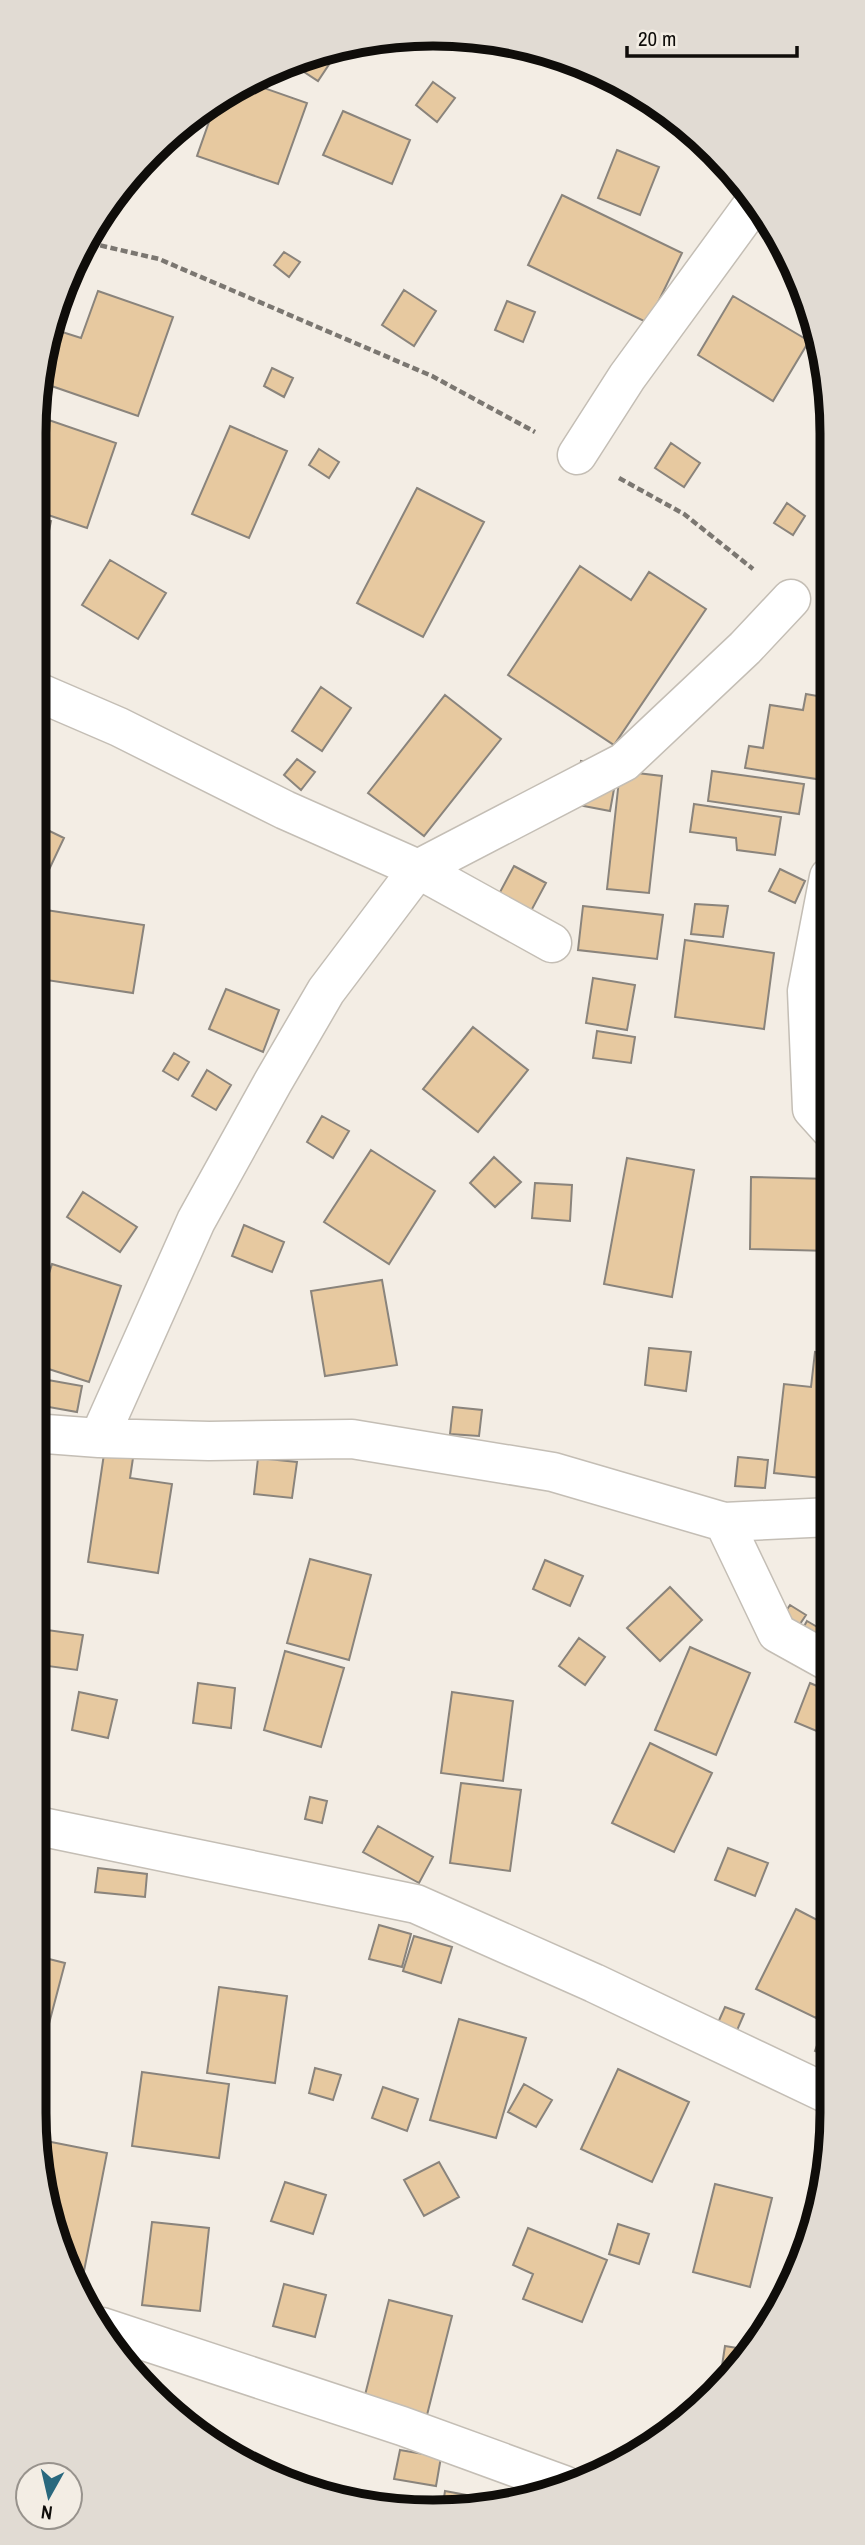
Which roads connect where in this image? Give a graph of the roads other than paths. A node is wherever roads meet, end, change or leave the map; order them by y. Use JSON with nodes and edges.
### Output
{"nodes":[{"id":1,"x":749,"y":210,"type":"edge"},
{"id":2,"x":577,"y":455,"type":"road end"},
{"id":3,"x":791,"y":599,"type":"road end"},
{"id":4,"x":46,"y":695,"type":"edge"},
{"id":5,"x":418,"y":869,"type":"junction"},
{"id":6,"x":820,"y":923,"type":"edge"},
{"id":7,"x":552,"y":943,"type":"dead end"},
{"id":8,"x":820,"y":1118,"type":"edge"},
{"id":9,"x":46,"y":1434,"type":"edge"},
{"id":10,"x":99,"y":1438,"type":"junction"},
{"id":11,"x":820,"y":1518,"type":"edge"},
{"id":12,"x":724,"y":1522,"type":"junction"},
{"id":13,"x":820,"y":1657,"type":"edge"},
{"id":14,"x":46,"y":1828,"type":"edge"},
{"id":15,"x":820,"y":2090,"type":"edge"},
{"id":16,"x":113,"y":2331,"type":"edge"},
{"id":17,"x":552,"y":2481,"type":"edge"}],
"edges":[{"from":1,"to":2,"type":"street"},
{"from":3,"to":5,"type":"street"},
{"from":4,"to":5,"type":"street"},
{"from":5,"to":7,"type":"street"},
{"from":5,"to":10,"type":"street"},
{"from":6,"to":8,"type":"street"},
{"from":9,"to":10,"type":"street"},
{"from":10,"to":12,"type":"street"},
{"from":11,"to":12,"type":"street"},
{"from":12,"to":13,"type":"street"},
{"from":14,"to":15,"type":"street"},
{"from":16,"to":17,"type":"street"}]}
